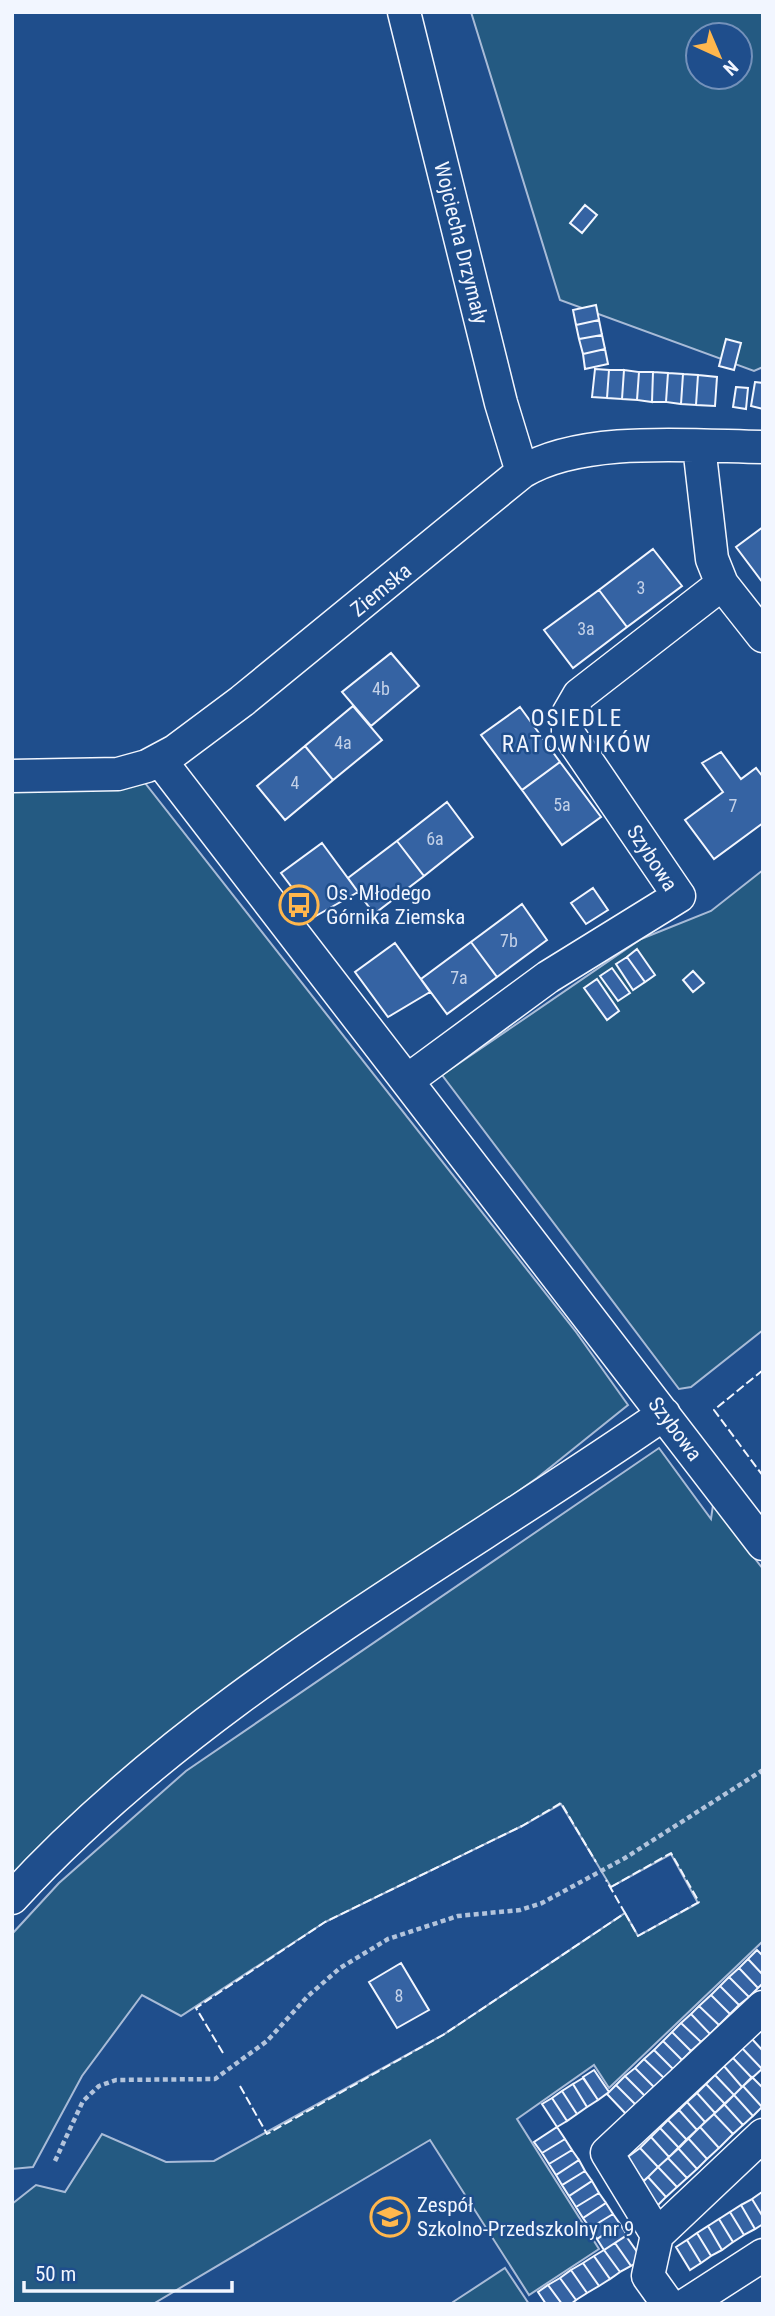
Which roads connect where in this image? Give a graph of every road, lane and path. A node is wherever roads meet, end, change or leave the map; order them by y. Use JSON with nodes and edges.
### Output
{"nodes":[{"id":1,"x":404,"y":12,"type":"edge"},
{"id":2,"x":699,"y":446,"type":"junction"},
{"id":3,"x":763,"y":447,"type":"edge"},
{"id":4,"x":522,"y":472,"type":"junction"},
{"id":5,"x":722,"y":584,"type":"junction"},
{"id":6,"x":763,"y":636,"type":"edge"},
{"id":7,"x":160,"y":760,"type":"junction"},
{"id":8,"x":12,"y":776,"type":"edge"},
{"id":9,"x":408,"y":1080,"type":"junction"},
{"id":10,"x":664,"y":1414,"type":"junction"},
{"id":11,"x":763,"y":1544,"type":"edge"},
{"id":12,"x":763,"y":1770,"type":"edge"},
{"id":13,"x":12,"y":1898,"type":"edge"},
{"id":14,"x":763,"y":2007,"type":"edge"},
{"id":15,"x":763,"y":2135,"type":"edge"},
{"id":16,"x":55,"y":2161,"type":"dead end"},
{"id":17,"x":657,"y":2235,"type":"junction"},
{"id":18,"x":763,"y":2255,"type":"edge"},
{"id":19,"x":668,"y":2304,"type":"edge"},
{"id":20,"x":687,"y":2304,"type":"edge"}],
"edges":[{"from":1,"to":4,"type":"street","name":"Wojciecha Drzymały"},
{"from":2,"to":3,"type":"street","name":"Ziemska"},
{"from":2,"to":4,"type":"street","name":"Ziemska"},
{"from":2,"to":5,"type":"street"},
{"from":4,"to":7,"type":"street","name":"Ziemska"},
{"from":5,"to":6,"type":"street"},
{"from":5,"to":9,"type":"street","name":"Szybowa"},
{"from":7,"to":8,"type":"street","name":"Ziemska"},
{"from":7,"to":9,"type":"street","name":"Szybowa"},
{"from":9,"to":10,"type":"street","name":"Szybowa"},
{"from":10,"to":11,"type":"street","name":"Szybowa"},
{"from":10,"to":13,"type":"street"},
{"from":12,"to":16,"type":"path"},
{"from":14,"to":17,"type":"street"},
{"from":15,"to":17,"type":"street"},
{"from":17,"to":19,"type":"street"},
{"from":18,"to":20,"type":"street"}]}
